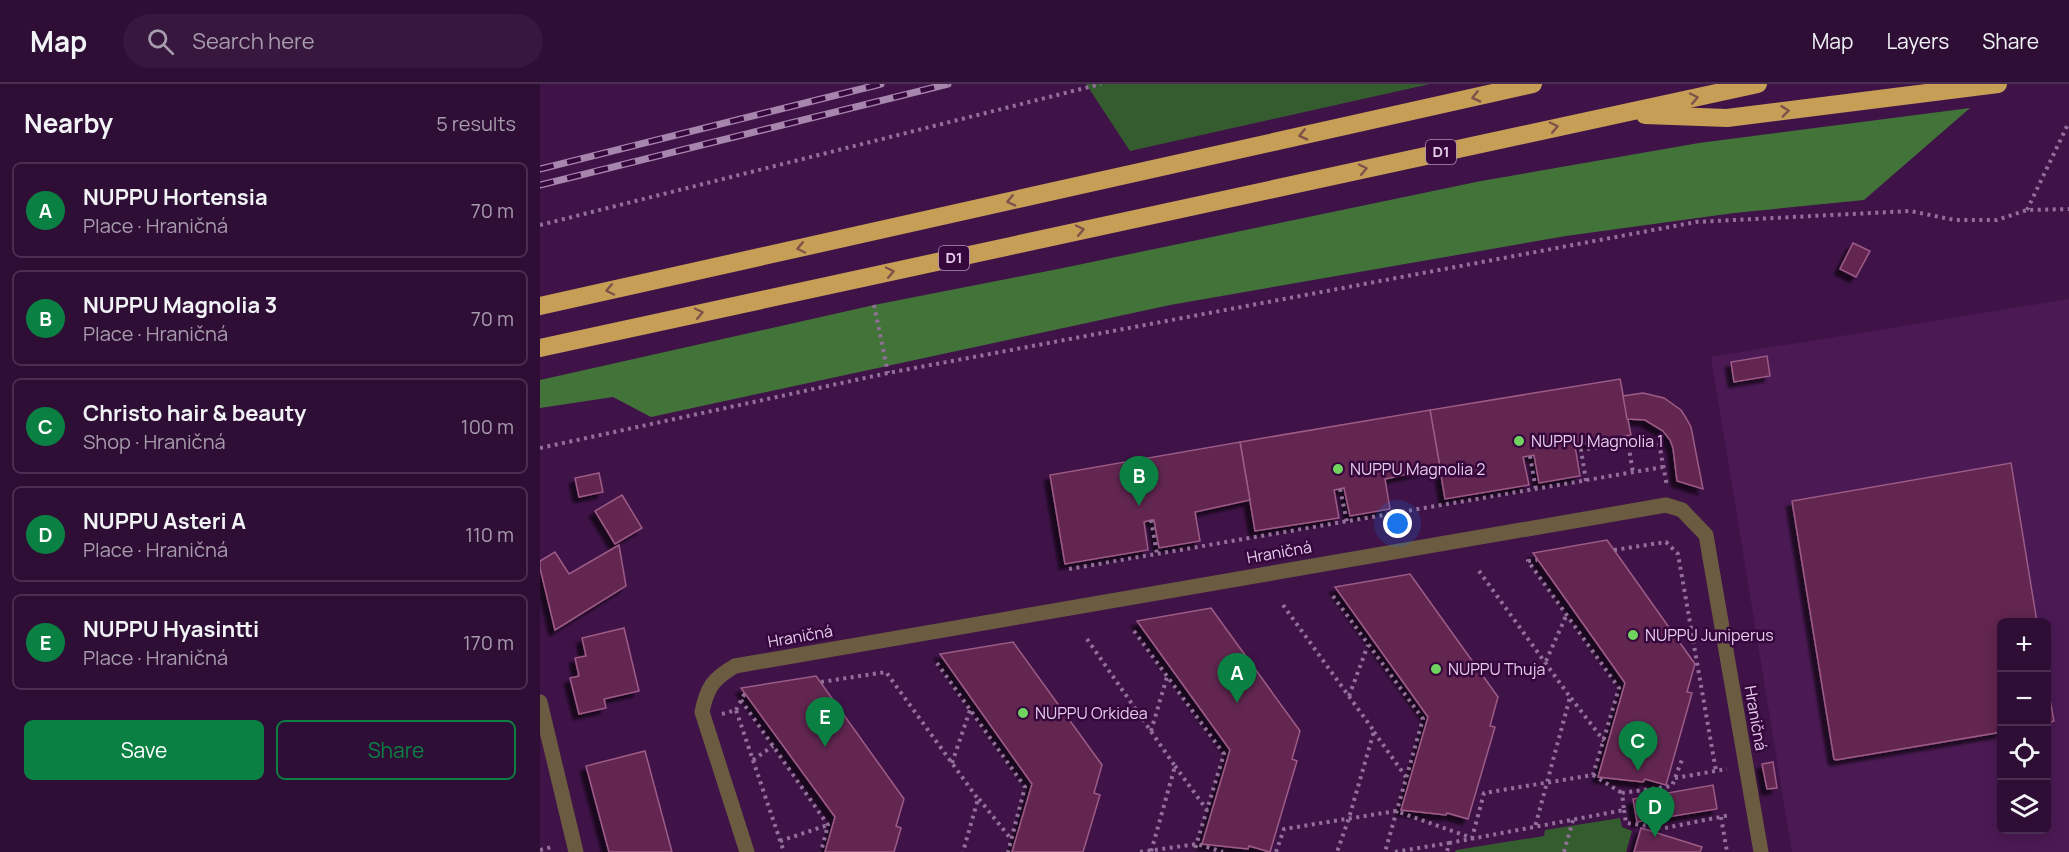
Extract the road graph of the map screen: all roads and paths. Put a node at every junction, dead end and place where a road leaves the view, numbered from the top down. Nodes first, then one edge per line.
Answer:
1 (1101, 84) edge
2 (1533, 84) edge
3 (1758, 84) edge
4 (1992, 85) edge
5 (1616, 114) junction
6 (2069, 122) edge
7 (2069, 209) edge
8 (2027, 210) junction
9 (540, 225) edge
10 (874, 305) dead end
11 (540, 306) edge
12 (540, 348) edge
13 (888, 373) junction
14 (1659, 443) dead end
15 (540, 448) edge
16 (1530, 456) dead end
17 (1663, 467) junction
18 (1634, 473) junction
19 (1586, 481) junction
20 (1340, 489) dead end
21 (1536, 490) junction
22 (1671, 507) junction
23 (1151, 520) dead end
24 (1347, 522) junction
25 (1614, 550) dead end
26 (1157, 554) junction
27 (1537, 560) dead end
28 (1069, 569) dead end
29 (1479, 571) dead end
30 (1333, 596) dead end
31 (1283, 605) dead end
32 (1566, 616) junction
33 (1134, 631) dead end
34 (1087, 639) dead end
35 (1368, 645) junction
36 (1546, 662) junction
37 (937, 663) dead end
38 (1167, 677) junction
39 (821, 682) dead end
40 (746, 694) dead end
41 (1349, 696) junction
42 (1570, 697) junction
43 (741, 700) junction
44 (540, 702) edge
45 (970, 709) junction
46 (735, 710) junction
47 (705, 720) junction
48 (1374, 731) junction
49 (1150, 732) junction
50 (1604, 741) junction
51 (773, 746) junction
52 (1683, 756) dead end
53 (753, 760) junction
54 (952, 763) junction
55 (1746, 765) junction
56 (1175, 766) junction
57 (1716, 771) junction
58 (1593, 775) junction
59 (1406, 777) junction
60 (1675, 778) junction
61 (1547, 782) junction
62 (1622, 793) junction
63 (978, 799) junction
64 (1206, 810) junction
65 (1624, 810) junction
66 (1396, 811) junction
67 (1730, 815) dead end
68 (1721, 817) junction
69 (1349, 818) junction
70 (1573, 820) junction
71 (828, 825) junction
72 (1534, 827) junction
73 (1472, 838) junction
74 (1011, 839) junction
75 (780, 842) junction
76 (1449, 843) junction
77 (1197, 844) junction
78 (552, 847) dead end
79 (540, 850) edge
80 (1151, 851) edge
81 (576, 852) edge
82 (747, 852) edge
83 (784, 852) edge
84 (821, 852) edge
85 (963, 852) edge
86 (1008, 852) edge
87 (1140, 852) edge
88 (1194, 852) edge
89 (1223, 852) edge
90 (1276, 852) edge
91 (1337, 852) edge
92 (1385, 852) edge
93 (1395, 852) edge
94 (1448, 852) edge
95 (1564, 852) edge
96 (1727, 852) edge
97 (1761, 852) edge

1 - 9 path
2 -> 11 highway
5 -> 3 highway, D1
5 -> 4 highway
12 -> 5 highway, D1
6 - 8 path
7 - 8 path
8 - 13 path
10 - 13 path
13 - 15 path
14 - 17 path
16 - 21 path
17 - 18 path
17 - 22 path
18 - 19 path
18 - 19 path
19 - 21 path
20 - 24 path
21 - 24 path
22 - 47 street, Hraničná
22 - 55 street, Hraničná
23 - 26 path
24 - 26 path
25 - 57 path
26 - 28 path
27 - 32 path
29 - 36 path
30 - 35 path
31 - 41 path
32 - 36 path
32 - 50 path
33 - 38 path
34 - 49 path
35 - 41 path
35 - 59 path
36 - 42 path
37 - 45 path
38 - 49 path
38 - 64 path
39 - 54 path
40 - 43 path
41 - 48 path
42 - 50 path
42 - 61 path
43 - 46 path
43 - 51 path
44 - 81 street
45 - 54 path
45 - 74 path
46 - 47 path
46 - 53 path
47 - 82 street, Hraničná
48 - 59 path
48 - 69 path
49 - 56 path
50 - 58 path
51 - 53 path
51 - 71 path
52 - 60 path
53 - 75 path
54 - 63 path
55 - 57 path
55 - 97 street, Hraničná
56 - 64 path
56 - 80 path
57 - 60 path
58 - 61 path
58 - 62 path
59 - 66 path
60 - 62 path
61 - 72 path
61 - 73 path
62 - 65 path
63 - 74 path
63 - 85 path
64 - 77 path
65 - 68 path
65 - 70 path
66 - 69 path
66 - 73 path
66 - 92 path
67 - 68 path
68 - 96 path
69 - 90 path
69 - 91 path
70 - 72 path
70 - 95 path
71 - 75 path
71 - 84 path
72 - 73 path
73 - 76 path
74 - 86 path
75 - 83 path
76 - 93 path
76 - 94 path
77 - 80 path
77 - 88 path
77 - 89 path
78 - 79 path
80 - 87 path

